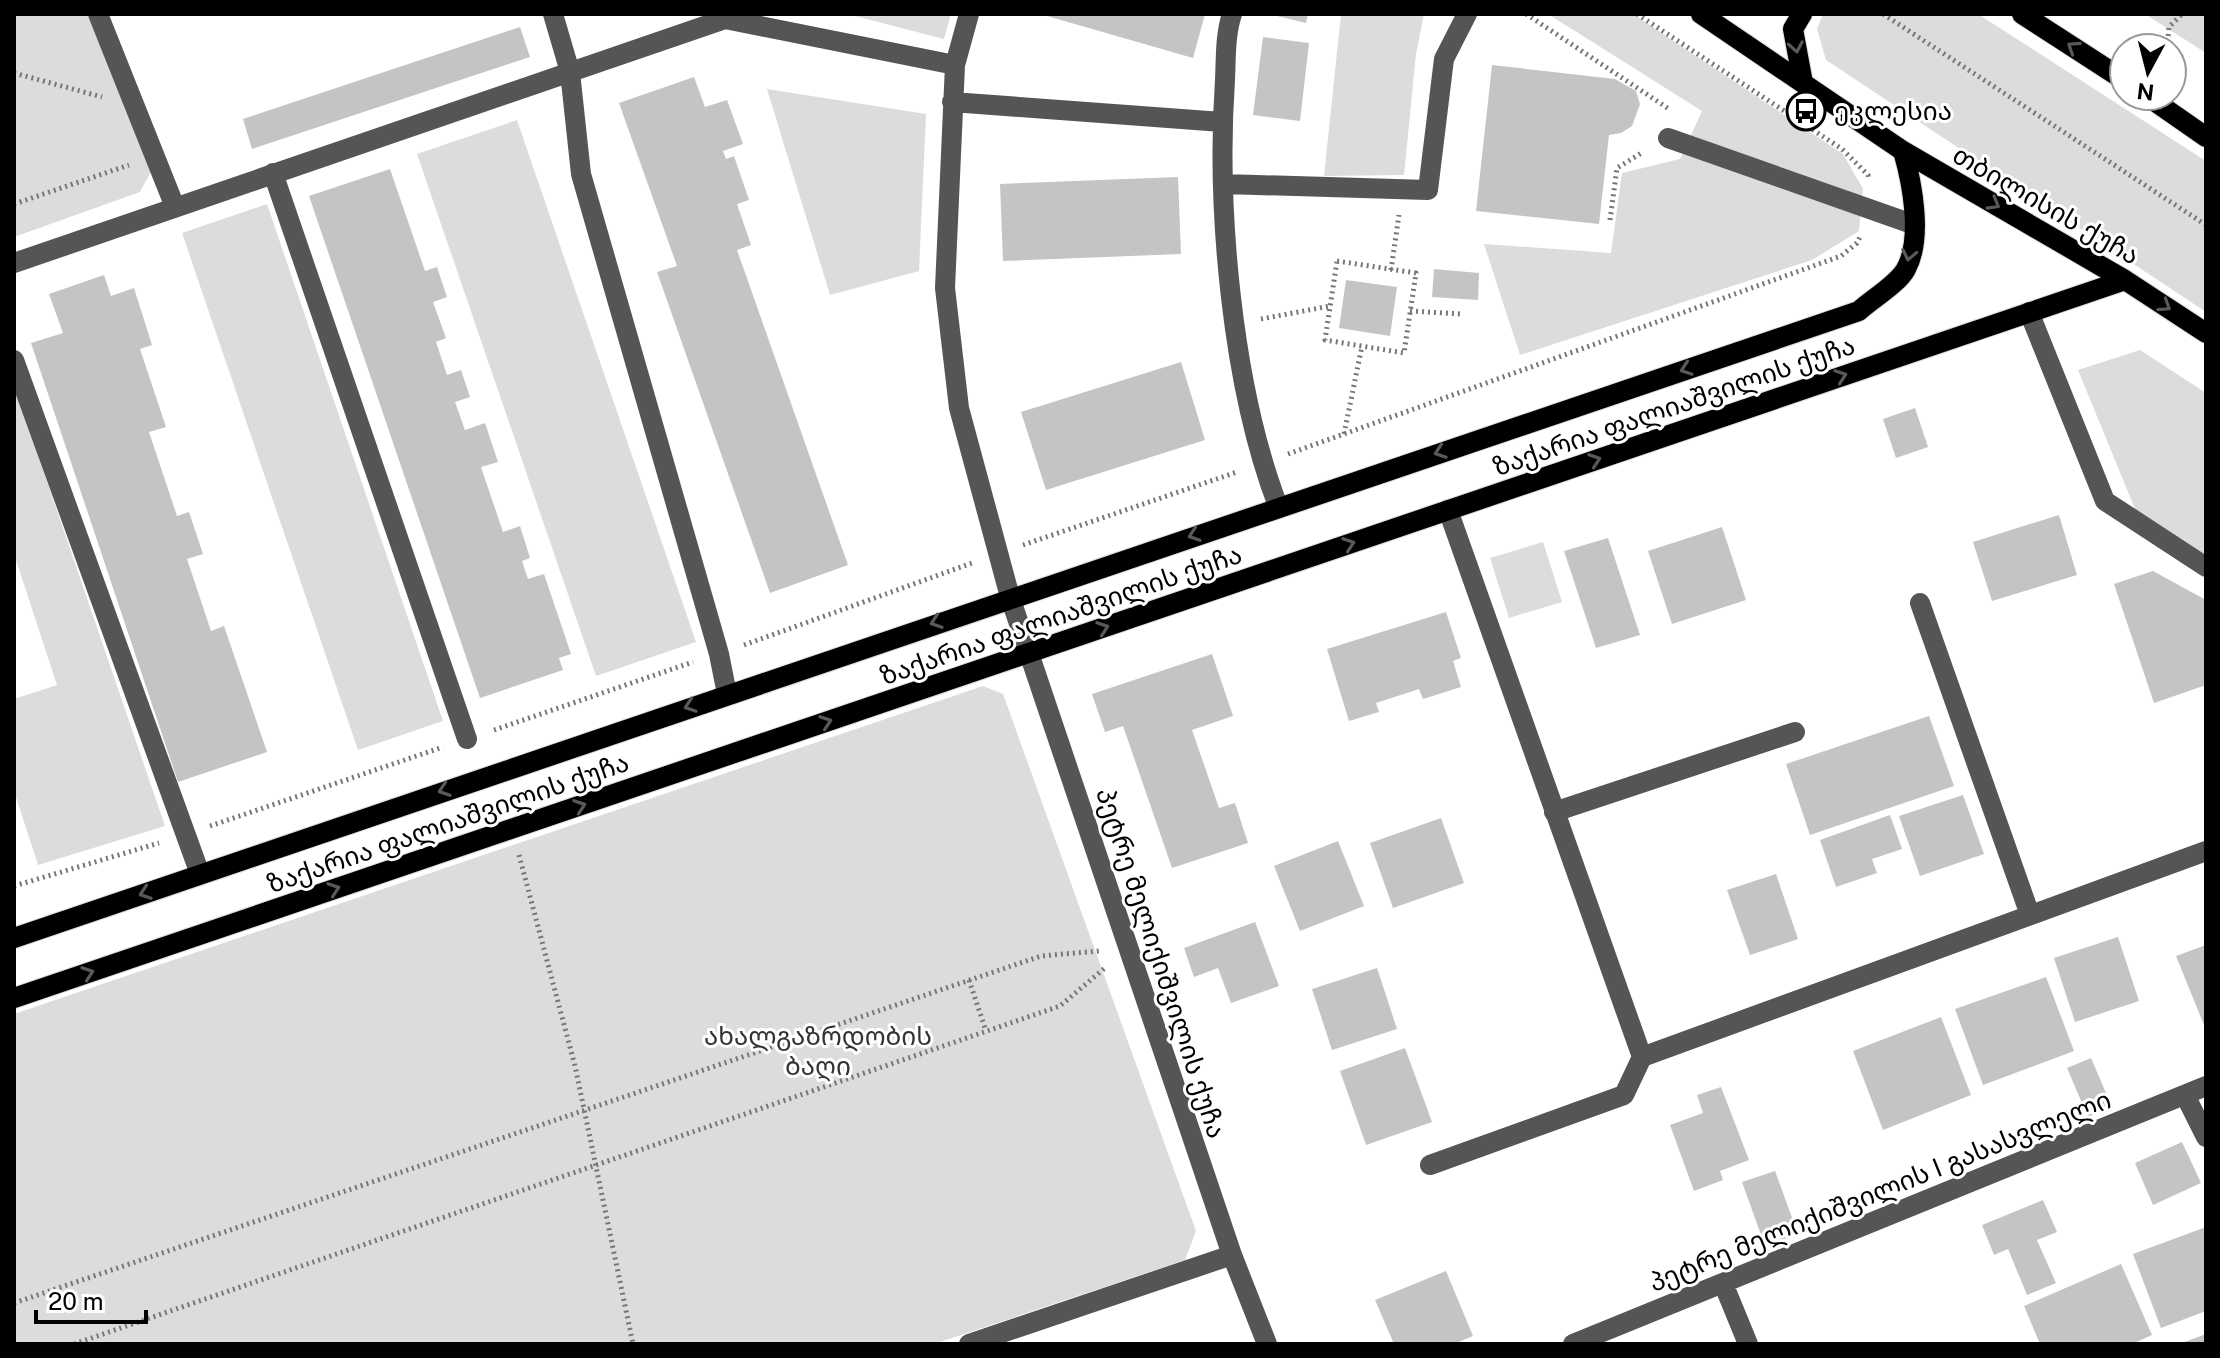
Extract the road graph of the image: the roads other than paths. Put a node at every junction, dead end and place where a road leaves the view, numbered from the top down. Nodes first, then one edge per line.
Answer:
1 (98, 14) edge
2 (553, 14) edge
3 (969, 14) edge
4 (1232, 14) edge
5 (1467, 14) edge
6 (1701, 14) edge
7 (1802, 14) edge
8 (2022, 14) edge
9 (725, 16) edge
10 (955, 65) junction
11 (2108, 70) edge
12 (570, 72) junction
13 (1803, 83) junction
14 (952, 102) junction
15 (2170, 112) edge
16 (1222, 122) junction
17 (2206, 137) edge
18 (1668, 138) road end
19 (1903, 151) junction
20 (273, 173) junction
21 (1224, 184) junction
22 (175, 207) junction
23 (1915, 225) junction
24 (14, 263) edge
25 (2125, 280) junction
26 (2029, 312) junction
27 (2206, 333) edge
28 (14, 360) edge
29 (1278, 506) junction
30 (1448, 510) junction
31 (2206, 567) edge
32 (1010, 597) junction
33 (1920, 603) dead end
34 (1029, 653) junction
35 (727, 694) junction
36 (1795, 732) dead end
37 (467, 739) road end
38 (1554, 812) junction
39 (2206, 851) edge
40 (200, 874) junction
41 (2030, 915) junction
42 (14, 938) edge
43 (14, 998) edge
44 (1642, 1057) junction
45 (2206, 1086) edge
46 (2185, 1095) junction
47 (2206, 1137) edge
48 (1430, 1165) dead end
49 (1232, 1255) junction
50 (1723, 1283) junction
51 (969, 1344) edge
52 (1267, 1344) edge
53 (1573, 1344) edge
54 (1748, 1344) edge

1 - 22 street
2 - 12 street
3 - 10 street, პეტრე მელიქიშვილის ქუჩა
4 - 16 street
5 - 21 street
6 - 13 main road, თბილისის ქუჩა
7 -> 13 main road
11 -> 8 main road
9 - 10 street
9 - 12 street
10 - 14 street, პეტრე მელიქიშვილის ქუჩა
12 - 20 street
12 - 35 street
13 - 19 main road, თბილისის ქუჩა
14 - 16 street
14 - 32 street, პეტრე მელიქიშვილის ქუჩა
15 - 17 main road
16 - 21 street
18 - 23 street
19 - 23 main road, ზაქარია ფალიაშვილის ქუჩა
19 -> 25 main road, თბილისის ქუჩა
20 - 22 street
20 - 37 street
21 - 29 street
22 - 24 street
23 -> 29 main road, ზაქარია ფალიაშვილის ქუჩა
25 - 26 main road, ზაქარია ფალიაშვილის ქუჩა
25 -> 27 main road, თბილისის ქუჩა
30 -> 26 main road, ზაქარია ფალიაშვილის ქუჩა
26 - 31 street
28 - 40 street
29 -> 32 main road, ზაქარია ფალიაშვილის ქუჩა
34 -> 30 main road, ზაქარია ფალიაშვილის ქუჩა
30 - 38 street
32 - 34 street, პეტრე მელიქიშვილის ქუჩა
32 -> 35 main road, ზაქარია ფალიაშვილის ქუჩა
33 - 41 street
43 -> 34 main road, ზაქარია ფალიაშვილის ქუჩა
34 - 49 street, პეტრე მელიქიშვილის ქუჩა
35 -> 40 main road, ზაქარია ფალიაშვილის ქუჩა
36 - 38 street
38 - 44 street
39 - 41 street
40 -> 42 main road, ზაქარია ფალიაშვილის ქუჩა
41 - 44 street
44 - 48 street
45 - 46 street, პეტრე მელიქიშვილის I გასასვლელი
46 - 47 street
46 - 50 street, პეტრე მელიქიშვილის I გასასვლელი
49 - 51 street
49 - 52 street, პეტრე მელიქიშვილის ქუჩა
50 - 53 street, პეტრე მელიქიშვილის I გასასვლელი
50 - 54 street

